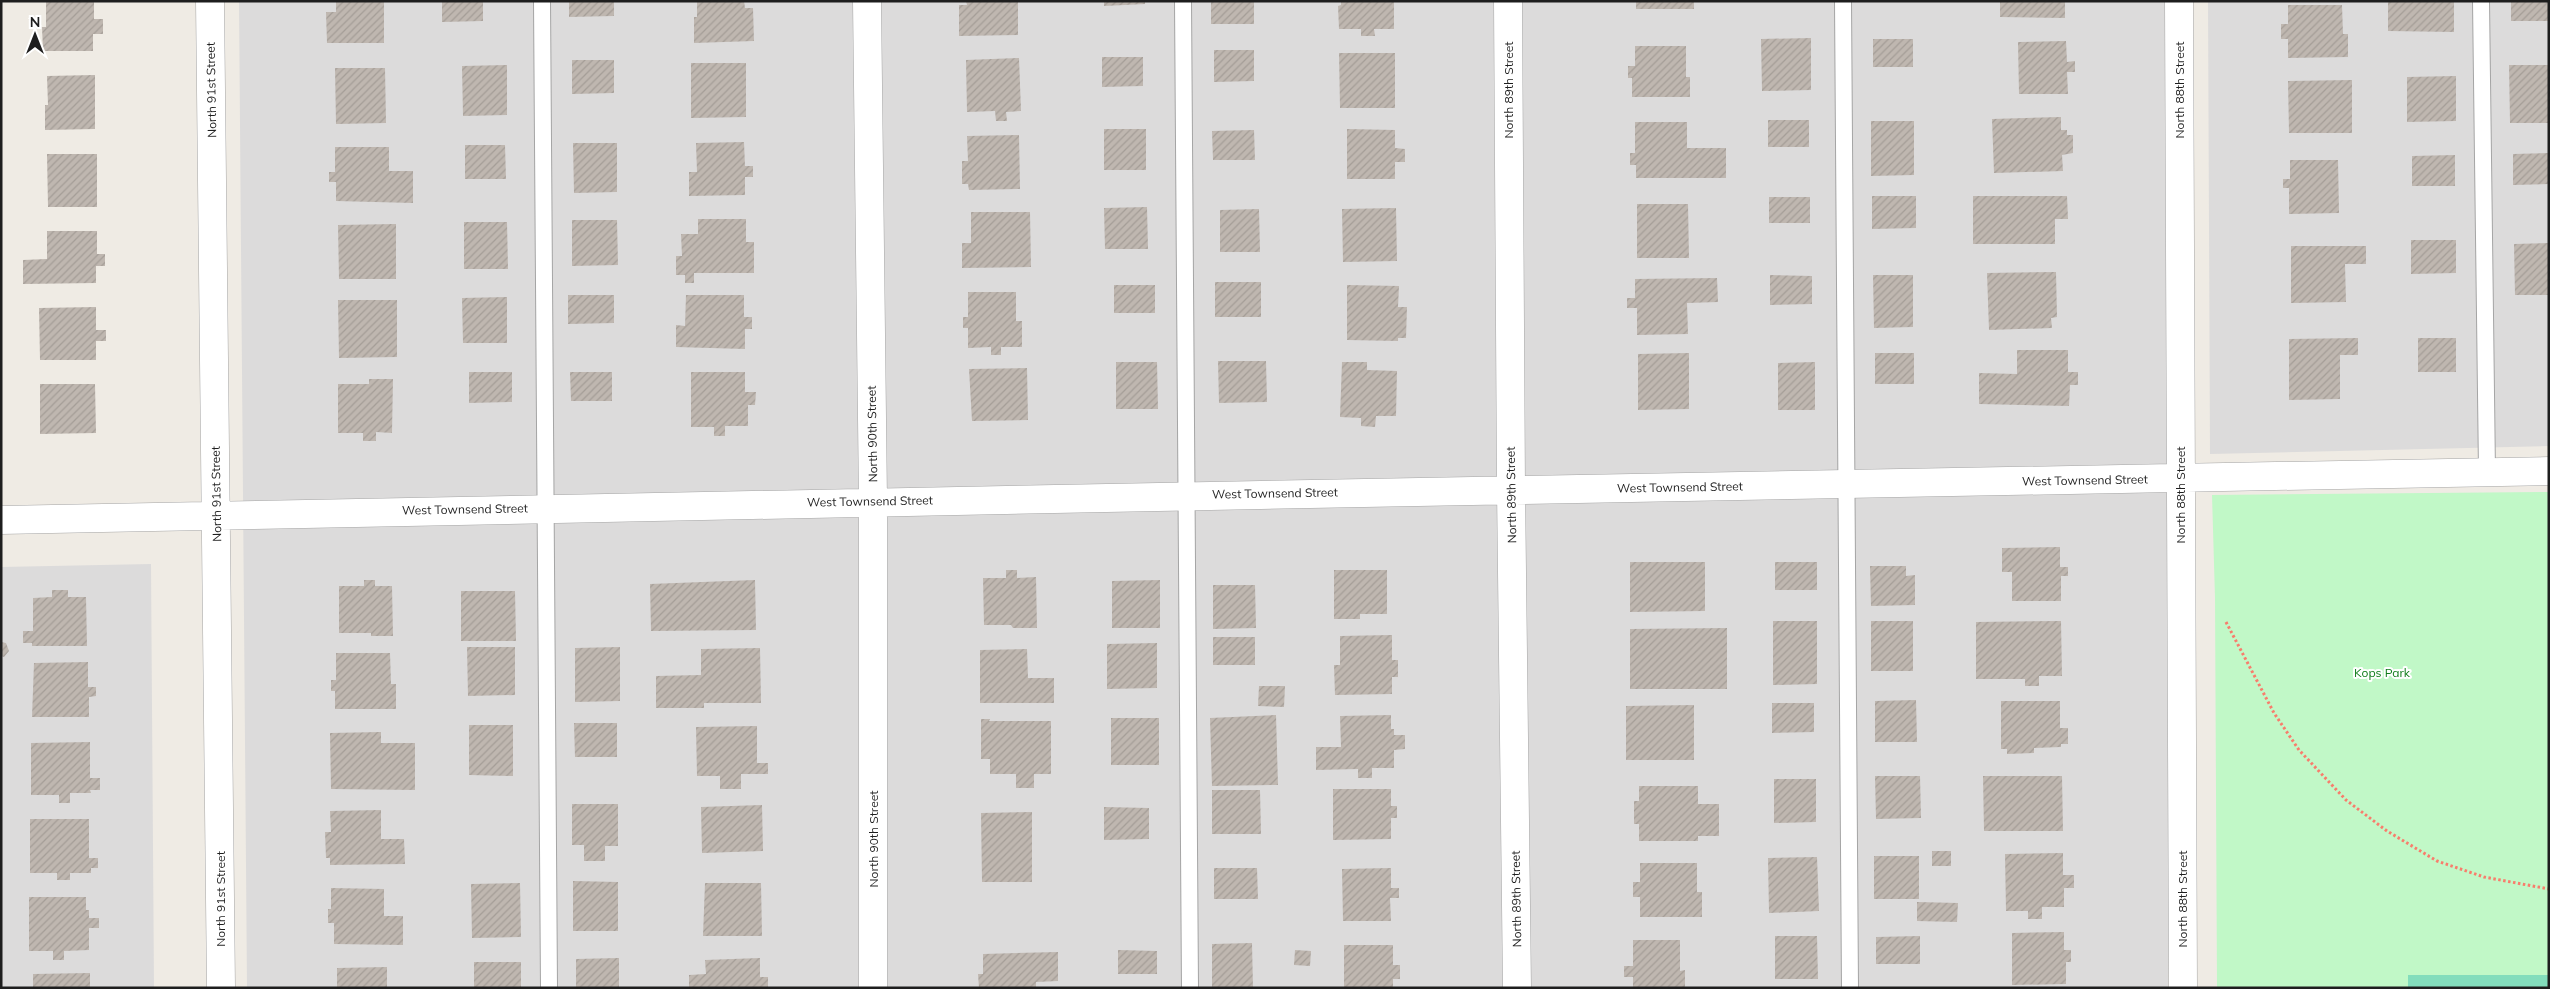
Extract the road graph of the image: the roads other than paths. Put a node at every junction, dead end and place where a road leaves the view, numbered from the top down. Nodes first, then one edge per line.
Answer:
1 (210, 1) edge
2 (542, 1) edge
3 (867, 1) edge
4 (1183, 1) edge
5 (1508, 1) edge
6 (1843, 1) edge
7 (2179, 1) edge
8 (2480, 1) edge
9 (2549, 471) edge
10 (2487, 472) junction
11 (2180, 478) junction
12 (1848, 486) junction
13 (1510, 489) junction
14 (1187, 495) junction
15 (873, 501) junction
16 (546, 508) junction
17 (217, 515) junction
18 (1, 520) edge
19 (220, 988) edge
20 (549, 988) edge
21 (874, 988) edge
22 (1190, 988) edge
23 (1517, 988) edge
24 (1850, 988) edge
25 (2183, 988) edge

1 - 17 street, North 91st Street
2 - 16 lane
3 - 15 street, North 90th Street
4 - 14 lane
5 - 13 street, North 89th Street
6 - 12 lane
7 - 11 street, North 88th Street
8 - 10 lane
9 - 10 street, West Townsend Street
10 - 11 street, West Townsend Street
11 - 12 street, West Townsend Street
11 - 25 street, North 88th Street
12 - 13 street, West Townsend Street
12 - 24 lane
13 - 14 street, West Townsend Street
13 - 23 street, North 89th Street
14 - 15 street, West Townsend Street
14 - 22 lane
15 - 16 street, West Townsend Street
15 - 21 street, North 90th Street
16 - 17 street, West Townsend Street
16 - 20 lane
17 - 18 street, West Townsend Street
17 - 19 street, North 91st Street

